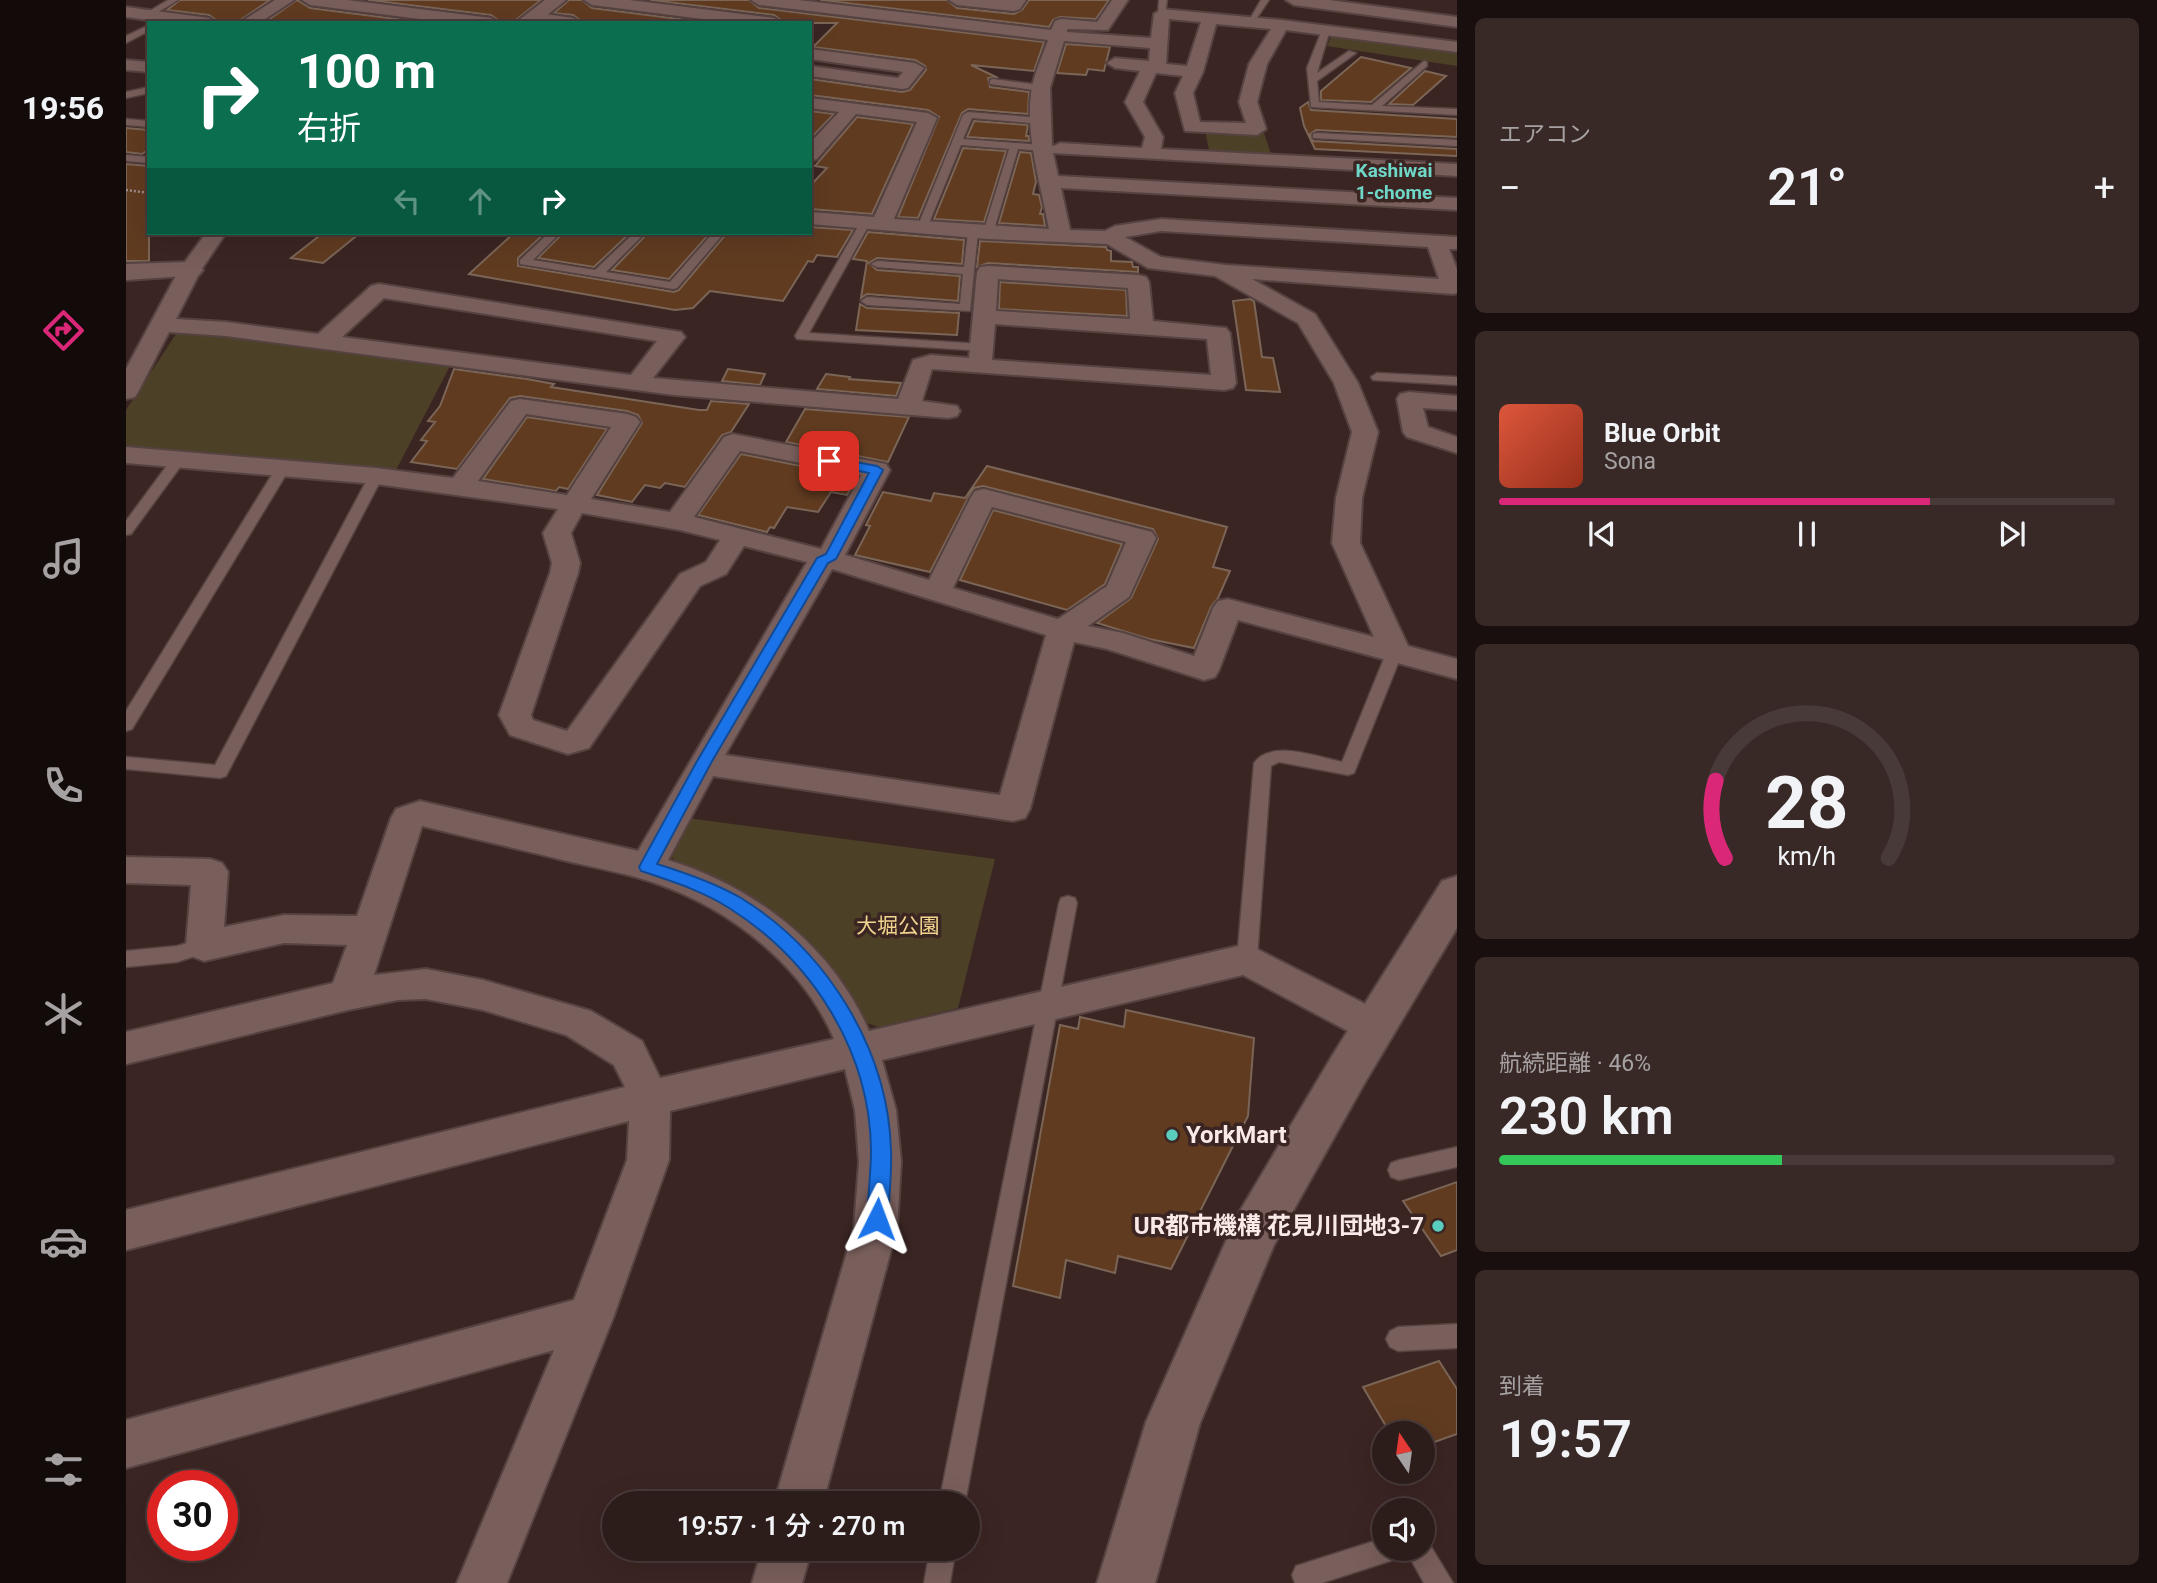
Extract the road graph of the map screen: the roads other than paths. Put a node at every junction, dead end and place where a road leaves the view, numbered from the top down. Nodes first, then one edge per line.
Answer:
1 (174, 0) edge
2 (286, 0) edge
3 (310, 0) edge
4 (557, 0) edge
5 (592, 0) edge
6 (726, 0) edge
7 (759, 0) edge
8 (957, 0) edge
9 (1018, 0) edge
10 (1121, 0) edge
11 (1207, 0) edge
12 (1265, 0) edge
13 (1294, 0) edge
14 (1416, 0) edge
15 (1163, 7) edge
16 (708, 15) junction
17 (1411, 16) junction
18 (1204, 18) junction
19 (144, 19) edge
20 (528, 20) edge
21 (176, 21) edge
22 (250, 21) edge
23 (475, 21) edge
24 (758, 21) edge
25 (1250, 22) junction
26 (1457, 22) edge
27 (1281, 25) junction
28 (1326, 30) junction
29 (1063, 36) junction
30 (126, 40) edge
31 (1402, 40) junction
32 (1159, 44) junction
33 (1457, 47) edge
34 (1352, 53) dead end
35 (812, 54) edge
36 (1055, 57) junction
37 (1100, 61) dead end
38 (1424, 64) dead end
39 (126, 65) edge
40 (1154, 66) junction
41 (147, 67) edge
42 (812, 71) edge
43 (1194, 72) junction
44 (1312, 80) junction
45 (993, 82) dead end
46 (1041, 88) junction
47 (147, 91) edge
48 (126, 95) edge
49 (812, 103) edge
50 (852, 108) junction
51 (1374, 108) junction
52 (1457, 112) edge
53 (1041, 121) junction
54 (126, 122) edge
55 (147, 124) edge
56 (1316, 136) dead end
57 (957, 142) junction
58 (1457, 143) edge
59 (1014, 147) junction
60 (1051, 149) junction
61 (812, 153) edge
62 (1150, 154) junction
63 (126, 158) edge
64 (147, 160) edge
65 (1297, 160) junction
66 (1457, 170) edge
67 (1057, 181) junction
68 (1306, 194) junction
69 (1457, 204) edge
70 (812, 218) edge
71 (873, 224) junction
72 (922, 228) junction
73 (980, 232) junction
74 (1315, 234) junction
75 (215, 235) edge
76 (553, 235) edge
77 (638, 235) edge
78 (717, 235) edge
79 (1068, 237) junction
80 (1112, 238) junction
81 (1446, 243) edge
82 (877, 264) dead end
83 (190, 270) junction
84 (1220, 270) junction
85 (969, 271) junction
86 (126, 272) edge
87 (597, 274) junction
88 (1065, 277) junction
89 (1326, 278) junction
90 (867, 301) dead end
91 (984, 317) junction
92 (162, 326) junction
93 (1142, 327) junction
94 (324, 341) junction
95 (981, 357) junction
96 (1377, 377) dead end
97 (639, 382) junction
98 (1457, 382) edge
99 (126, 392) edge
100 (1457, 403) edge
101 (908, 408) junction
102 (948, 411) dead end
103 (1457, 445) edge
104 (126, 455) edge
105 (179, 459) junction
106 (283, 468) junction
107 (376, 476) junction
108 (460, 487) junction
109 (572, 504) junction
110 (677, 522) junction
111 (126, 531) edge
112 (737, 536) junction
113 (827, 559) junction
114 (937, 592) junction
115 (1062, 630) junction
116 (1395, 651) junction
117 (1457, 669) edge
118 (126, 725) edge
119 (126, 763) edge
120 (704, 763) junction
121 (647, 867) junction
122 (126, 870) edge
123 (1457, 892) edge
124 (1068, 903) dead end
125 (371, 931) junction
126 (204, 946) junction
127 (126, 959) edge
128 (1247, 959) junction
129 (348, 995) junction
130 (1049, 1006) junction
131 (1375, 1027) junction
132 (861, 1047) junction
133 (126, 1048) edge
134 (650, 1098) junction
135 (1457, 1157) edge
136 (1399, 1170) dead end
137 (126, 1230) edge
138 (590, 1318) junction
139 (1457, 1336) edge
140 (1398, 1339) dead end
141 (126, 1444) edge
142 (802, 1491) edge
143 (954, 1491) edge
144 (1372, 1555) edge
145 (783, 1561) edge
146 (941, 1561) edge
147 (1426, 1561) edge
148 (1305, 1575) dead end
149 (482, 1583) edge
150 (777, 1583) edge
151 (937, 1583) edge
152 (1125, 1583) edge
153 (1440, 1583) edge

1 - 19 lane
2 - 22 street
3 - 23 street
4 - 20 street
5 - 16 street
6 - 16 street
7 - 29 street
8 - 9 street
10 - 29 street
11 - 18 street
12 - 25 lane
13 - 17 street
14 - 17 street
15 - 18 street
15 - 32 street
16 - 24 street
17 - 26 street
17 - 31 street
18 - 25 street
18 - 43 street
19 - 21 street
19 - 30 lane
25 - 27 street
27 - 28 street
27 - 43 street
28 - 31 street
28 - 44 lane
29 - 32 street
29 - 36 street
31 - 33 street
32 - 40 street
34 - 44 lane
35 - 42 street
36 - 46 street
36 - 60 street
37 - 40 street
38 - 51 lane
39 - 41 street
40 - 43 street
40 - 62 street
44 - 51 lane
45 - 46 lane
46 - 53 street
47 - 48 lane
49 - 50 street
50 - 61 street
50 - 71 street
51 - 52 lane
53 - 57 lane
53 - 60 street
54 - 55 lane
56 - 58 lane
57 - 59 lane
57 - 72 lane
59 - 60 lane
59 - 73 lane
60 - 62 street
60 - 67 street
62 - 65 street
63 - 64 lane
65 - 66 street
65 - 68 street
67 - 68 street
67 - 79 street
68 - 69 street
68 - 74 street
70 - 71 street
71 - 72 street
71 - 95 lane
72 - 73 street
73 - 79 street
73 - 85 lane
74 - 80 street
74 - 81 street
74 - 89 street
75 - 83 street
76 - 87 lane
77 - 87 lane
78 - 87 lane
79 - 80 street
79 - 88 street
80 - 84 street
81 - 89 street
82 - 85 lane
83 - 86 street
83 - 92 street
84 - 89 street
84 - 116 street
85 - 90 lane
88 - 91 street
88 - 93 street
91 - 93 street
91 - 95 street
92 - 94 street
92 - 99 street
93 - 95 street
94 - 97 street
94 - 97 street
95 - 101 street
96 - 98 lane
97 - 101 street
100 - 103 street
101 - 102 street
104 - 105 street
105 - 106 street
105 - 111 lane
106 - 107 street
106 - 118 lane
107 - 108 street
107 - 119 lane
108 - 109 street
108 - 109 street
109 - 110 street
109 - 112 street
110 - 112 street
110 - 113 street
112 - 113 street
113 - 114 street
113 - 120 street
114 - 115 street
114 - 115 street
115 - 116 street
115 - 120 street
116 - 117 street
116 - 128 lane
120 - 121 street
121 - 125 street
121 - 132 street
122 - 126 street
123 - 131 street
124 - 130 lane
125 - 126 street
125 - 129 street
126 - 127 lane
128 - 130 street
128 - 131 street
129 - 133 street
129 - 134 street
130 - 132 street
130 - 143 lane
131 - 152 street
132 - 134 street
132 - 142 street
134 - 137 street
134 - 138 street
135 - 136 lane
138 - 141 street
138 - 149 street
139 - 140 lane
144 - 148 lane
145 - 150 street
146 - 151 lane
147 - 153 lane

